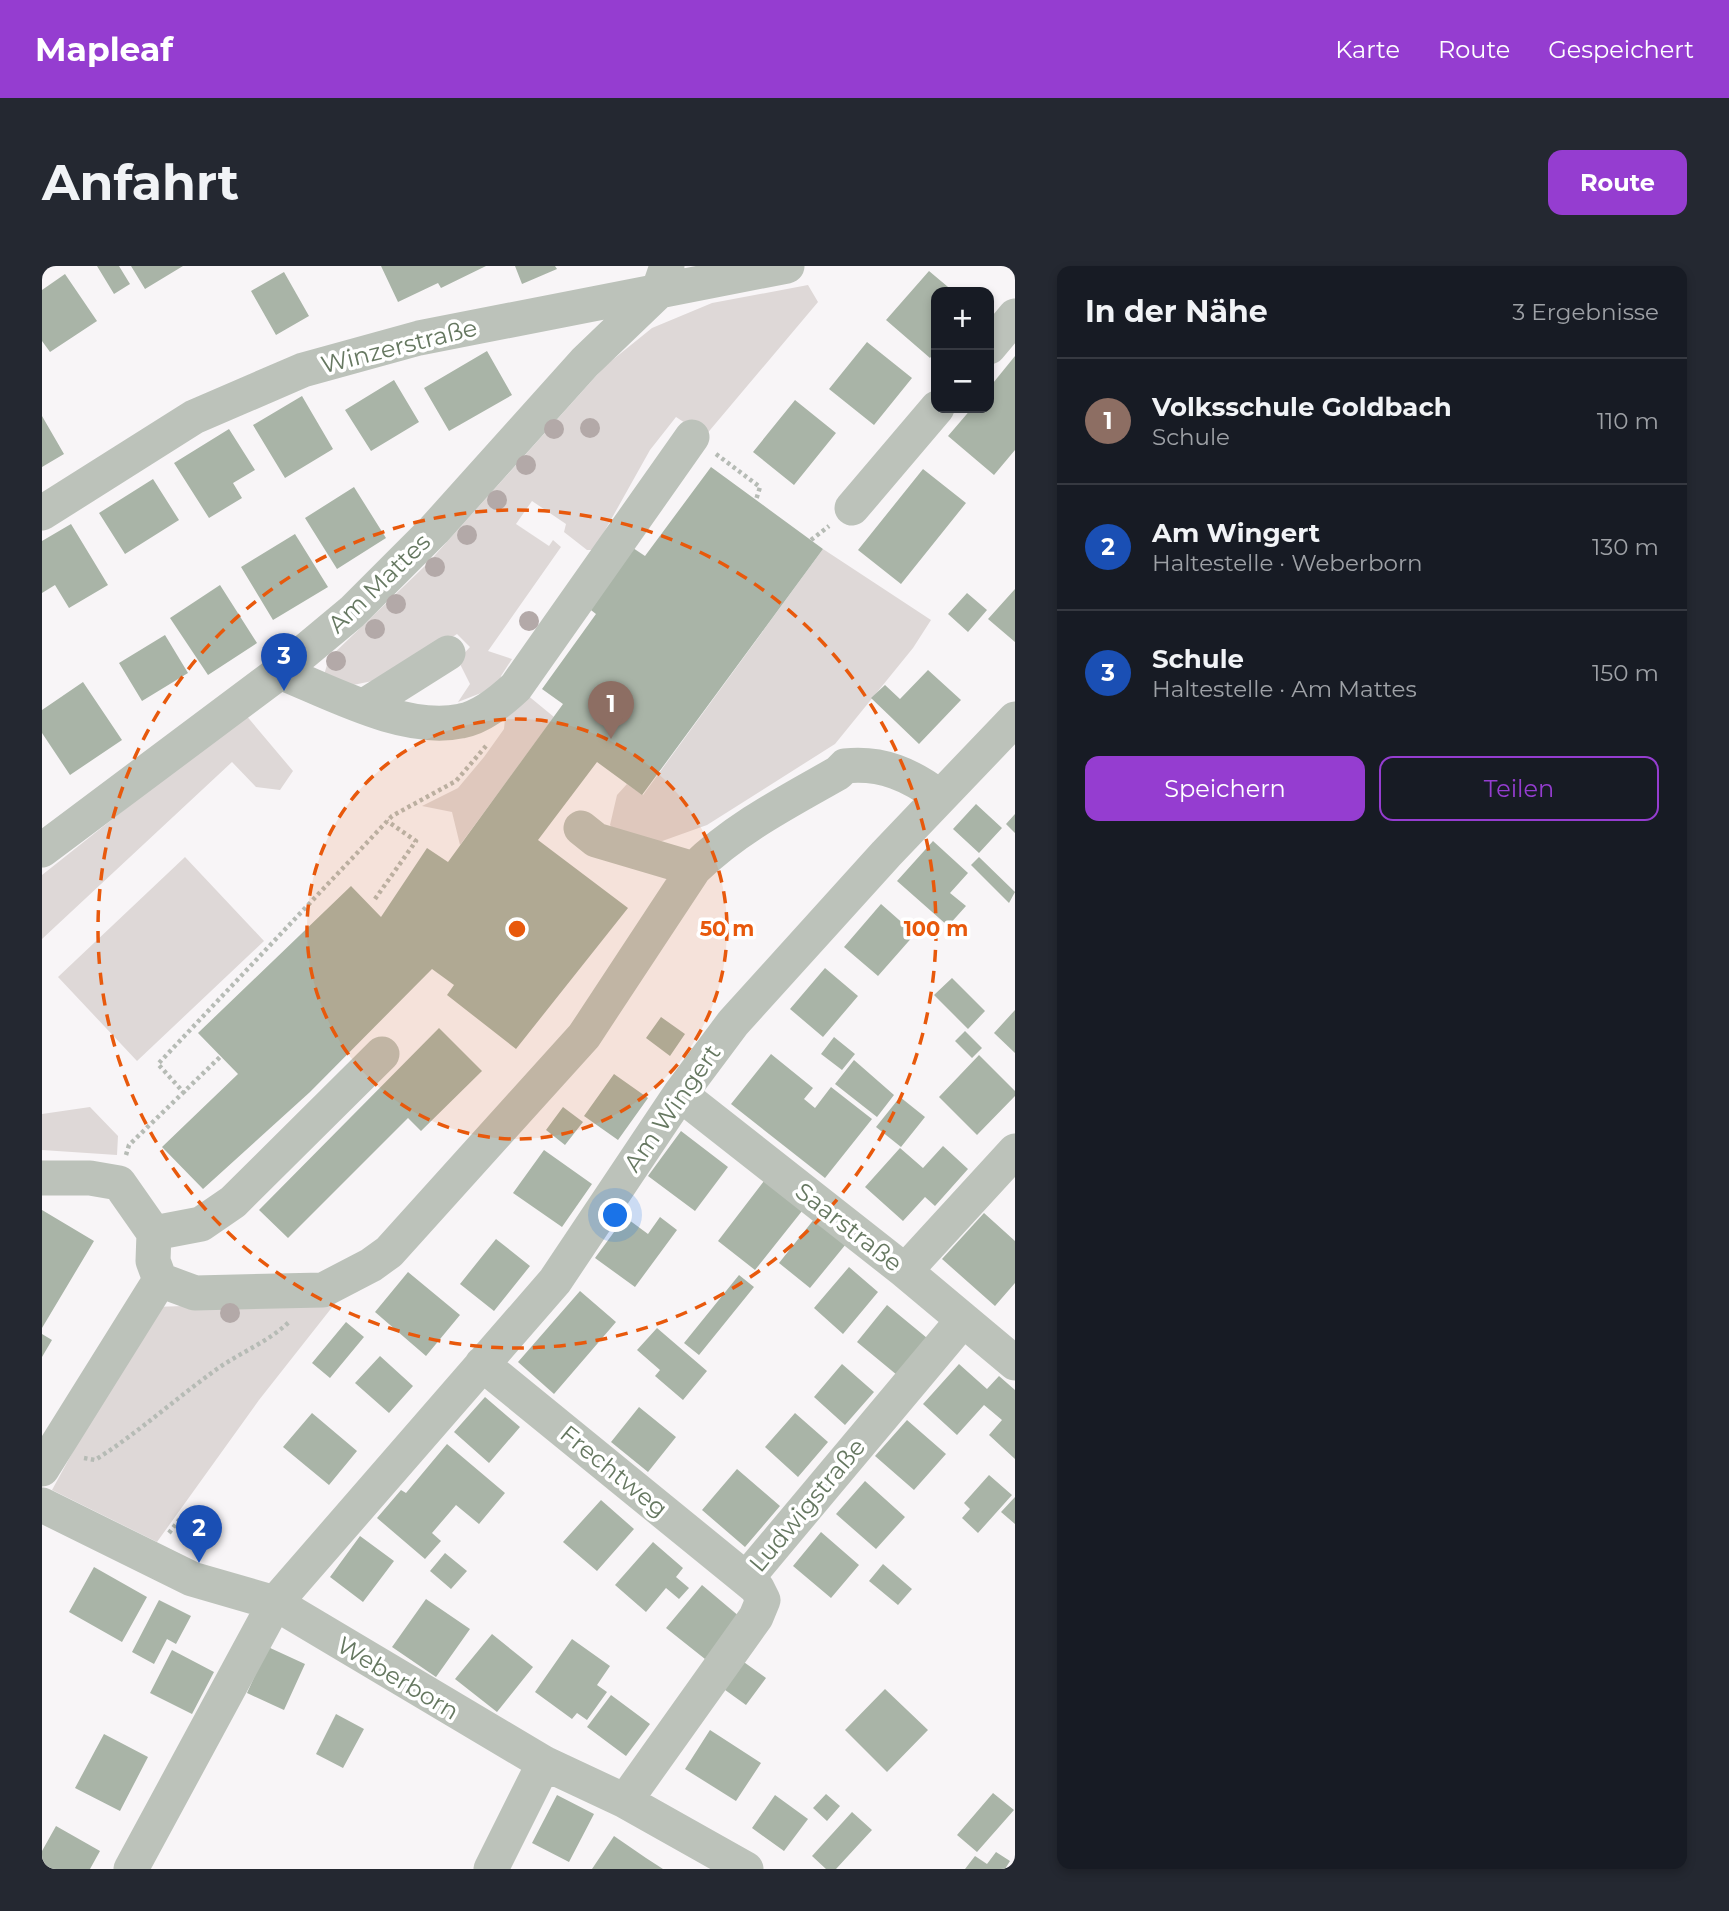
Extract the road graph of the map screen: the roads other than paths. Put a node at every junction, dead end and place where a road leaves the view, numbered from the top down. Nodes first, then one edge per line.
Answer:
1 (787, 266) edge
2 (663, 279) edge
3 (1015, 316) edge
4 (994, 341) edge
5 (933, 413) edge
6 (692, 437) road end
7 (852, 508) dead end
8 (42, 513) edge
9 (448, 653) dead end
10 (280, 672) junction
11 (364, 706) junction
12 (1012, 730) edge
13 (940, 797) junction
14 (581, 828) dead end
15 (42, 850) edge
16 (694, 869) junction
17 (382, 1054) dead end
18 (680, 1094) junction
19 (1015, 1152) edge
20 (42, 1178) edge
21 (154, 1233) junction
22 (905, 1271) junction
23 (160, 1280) junction
24 (962, 1320) junction
25 (1015, 1363) edge
26 (482, 1364) junction
27 (47, 1459) edge
28 (42, 1505) edge
29 (746, 1578) junction
30 (275, 1603) junction
31 (544, 1763) junction
32 (625, 1801) junction
33 (131, 1869) edge
34 (491, 1869) edge
35 (746, 1869) edge

1 - 2 street, Winzerstraße
2 - 8 street, Winzerstraße
2 - 10 street, Am Mattes
3 - 4 street
5 - 7 street
6 - 11 street
9 - 11 street
10 - 11 street
10 - 15 street, Am Mattes
12 - 13 street, Am Wingert
13 - 16 street
13 - 18 street, Am Wingert
14 - 16 street
16 - 23 street
17 - 21 street
18 - 22 street, Saarstraße
18 - 26 street, Am Wingert
19 - 22 street
20 - 21 street
21 - 23 street
22 - 24 street, Saarstraße
23 - 27 street
24 - 25 street, Saarstraße
24 - 29 street, Ludwigstraße
26 - 29 street, Frechtweg
26 - 30 street, Am Wingert
28 - 30 street, Weberborn
29 - 32 street, Ludwigstraße
30 - 31 street, Weberborn
30 - 33 street, Am Wingert
31 - 32 street, Weberborn
31 - 34 street
32 - 35 street, Weberborn

